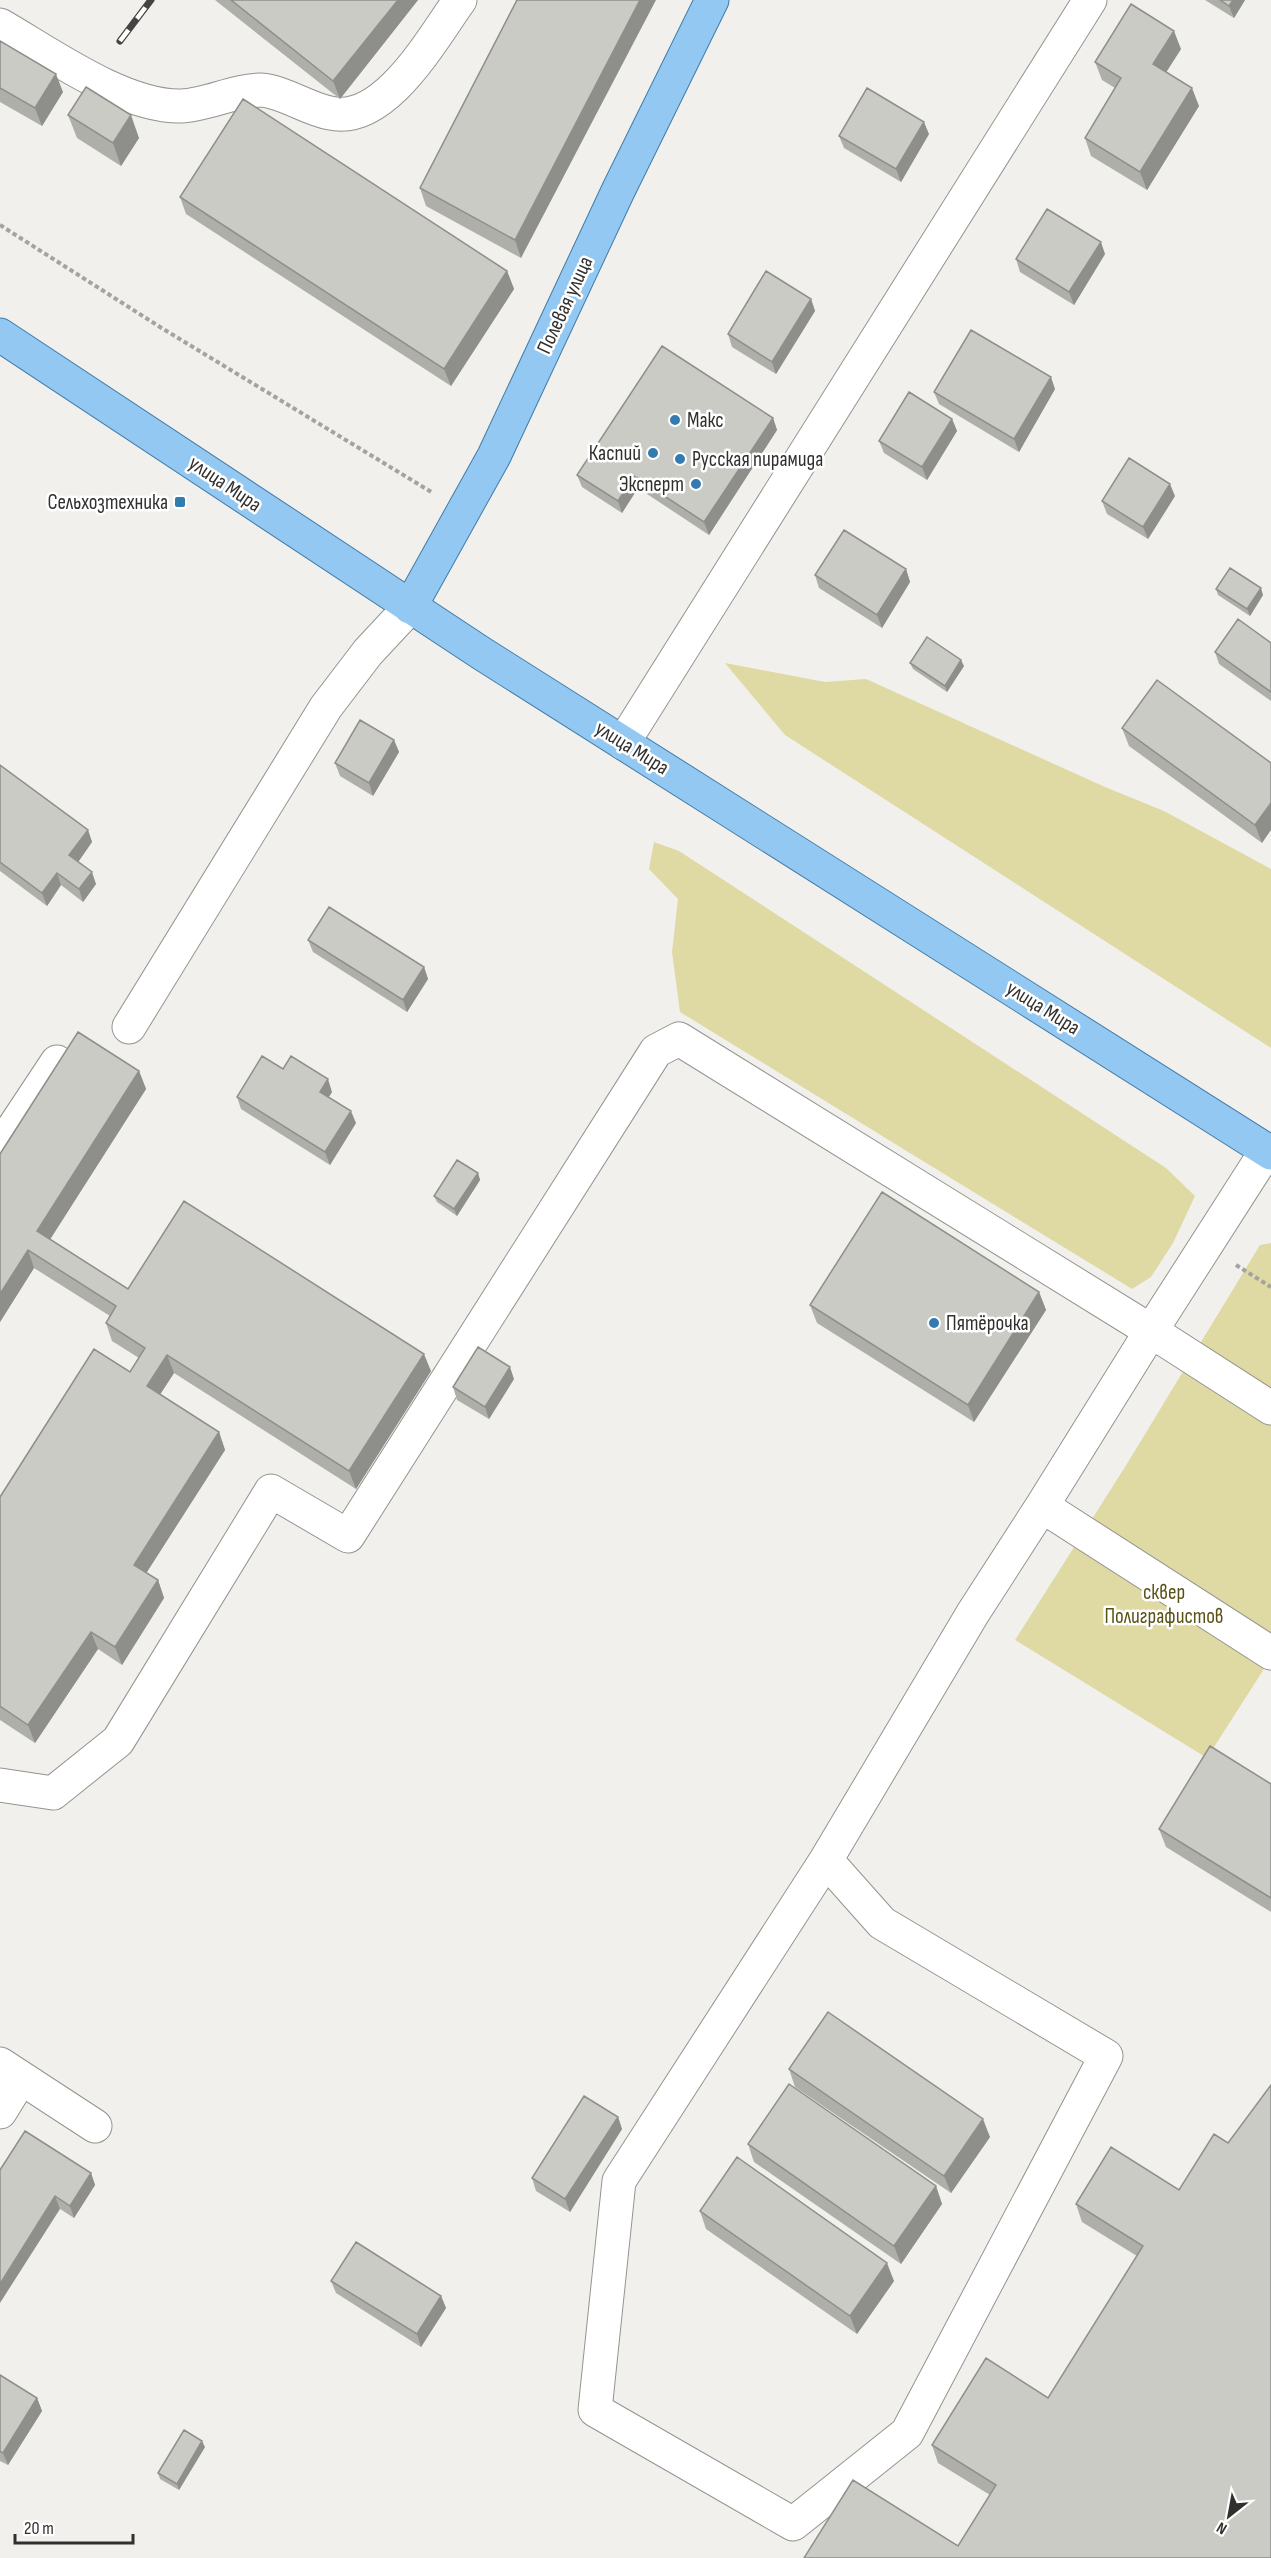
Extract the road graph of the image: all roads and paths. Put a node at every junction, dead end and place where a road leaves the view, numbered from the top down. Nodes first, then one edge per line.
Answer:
1 (460, 0) edge
2 (712, 0) edge
3 (1090, 0) edge
4 (0, 25) edge
5 (0, 225) edge
6 (0, 335) edge
7 (464, 512) junction
8 (410, 607) junction
9 (623, 742) junction
10 (129, 1027) dead end
11 (57, 1062) edge
12 (0, 1148) edge
13 (1269, 1151) edge
14 (1151, 1331) junction
15 (1271, 1408) edge
16 (1042, 1506) junction
17 (1271, 1653) edge
18 (0, 1785) edge
19 (826, 1860) junction
20 (10, 2071) edge
21 (0, 2112) edge
22 (95, 2126) dead end

1 - 4 street
2 - 7 main road, Полевая улица
3 - 9 street
5 - 7 path
6 - 8 main road, улица Мира
7 - 8 main road, Полевая улица
8 - 9 main road, улица Мира
8 - 10 street
9 - 13 main road, улица Мира
11 - 12 street
13 - 14 street
14 - 15 street
14 - 16 street
14 - 18 street
16 - 17 street
16 - 19 street
19 - 19 street
20 - 21 street
20 - 22 street

